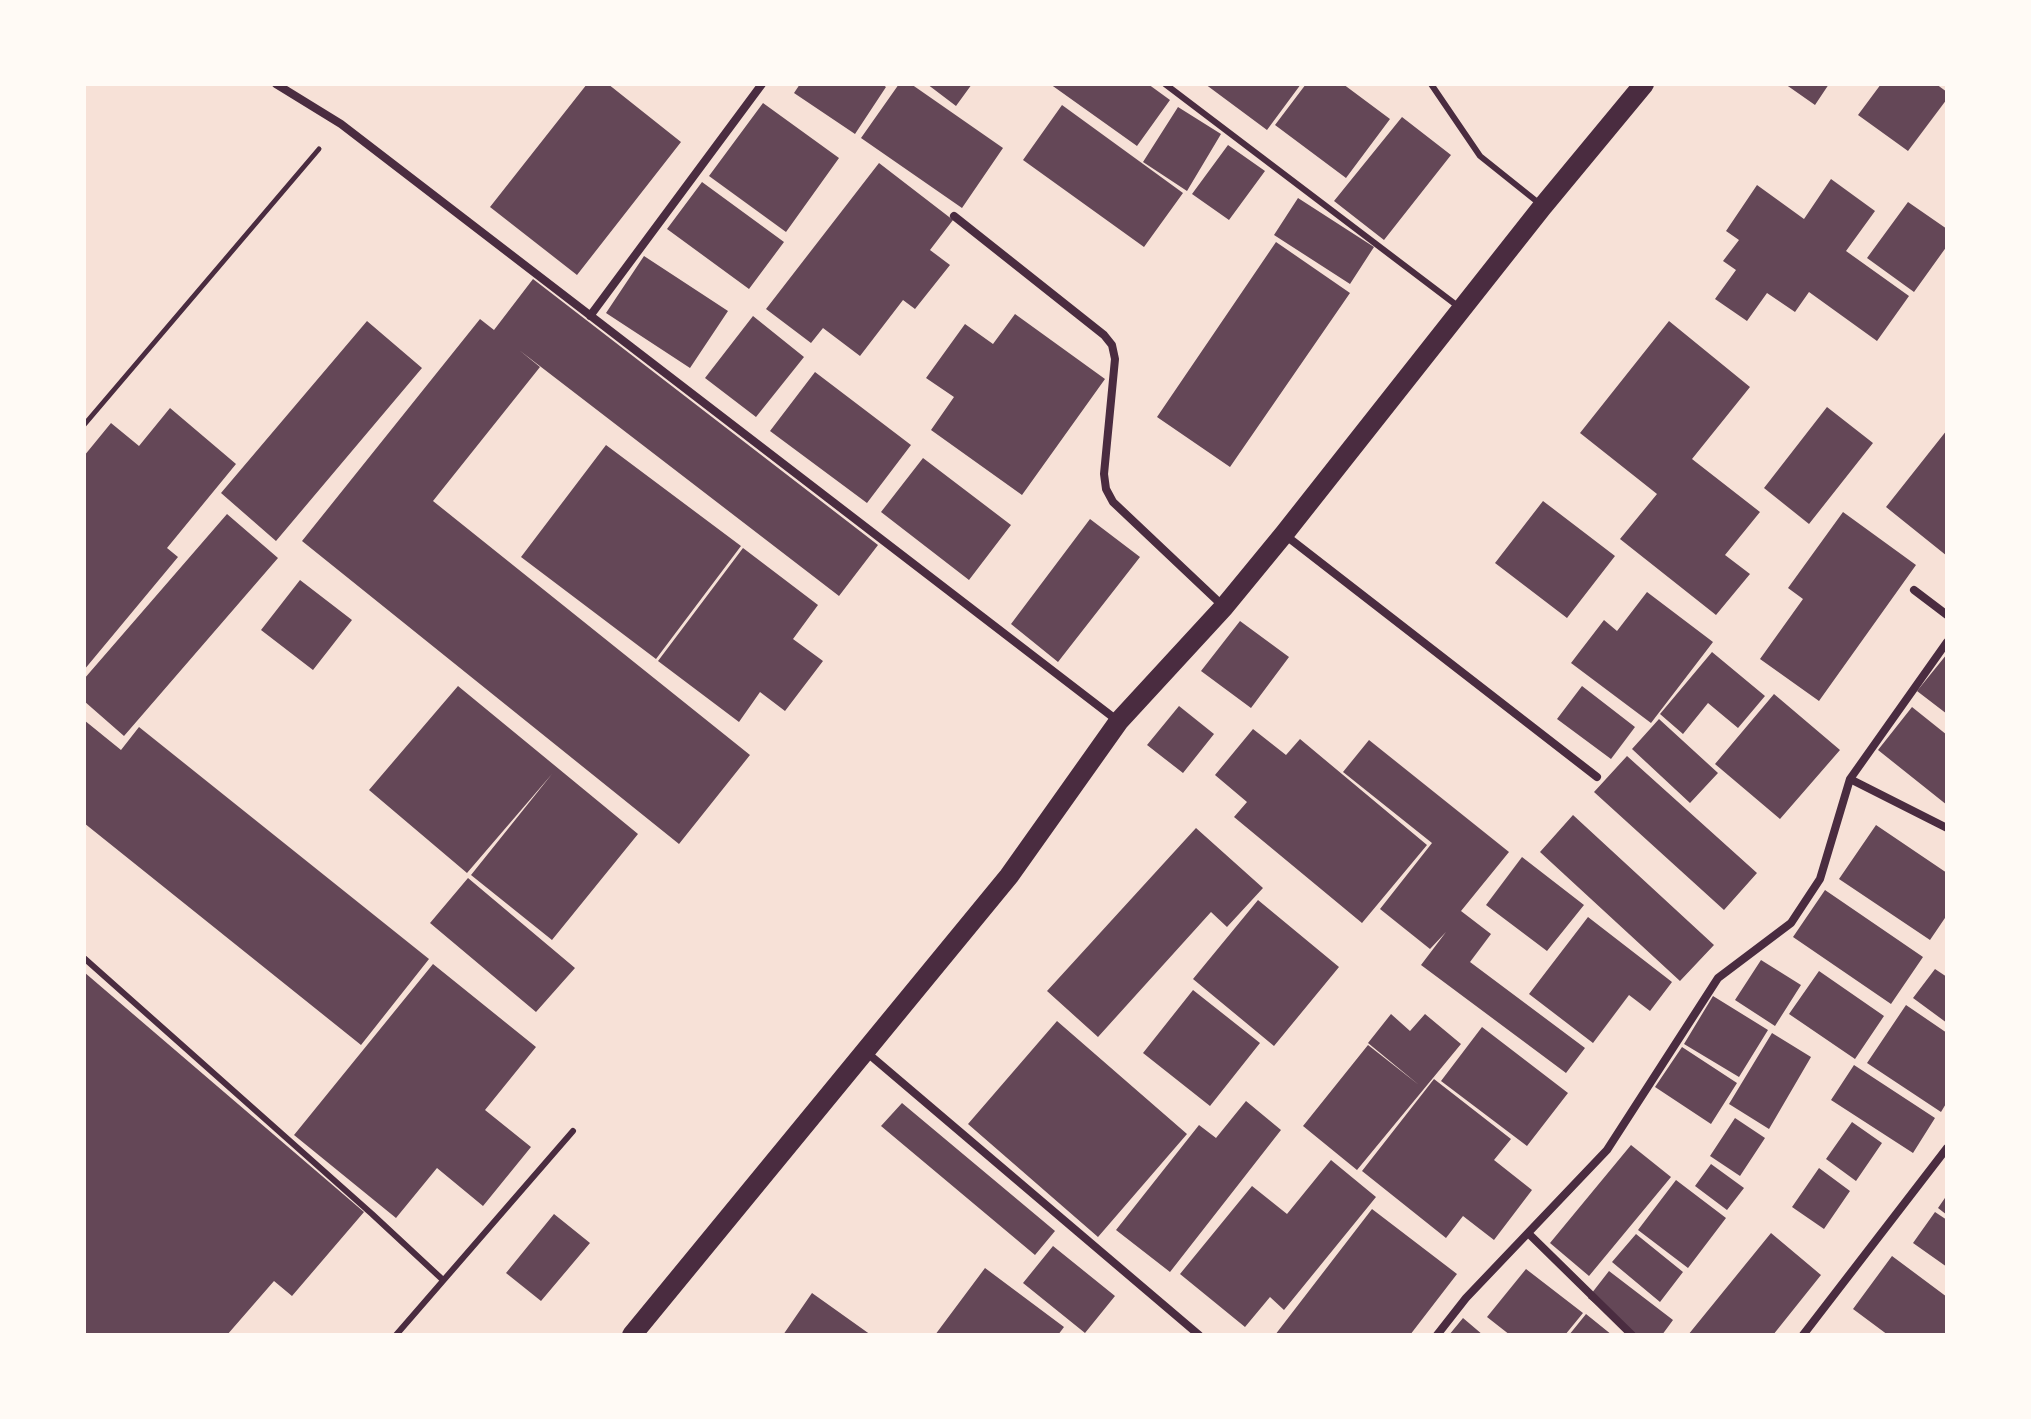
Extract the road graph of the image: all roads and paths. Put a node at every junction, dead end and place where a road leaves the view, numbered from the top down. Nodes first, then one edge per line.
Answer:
1 (276, 84) edge
2 (762, 84) edge
3 (1165, 84) edge
4 (1431, 84) edge
5 (1644, 84) edge
6 (341, 124) junction
7 (1543, 206) junction
8 (954, 216) dead end
9 (1462, 309) junction
10 (590, 316) junction
11 (84, 425) edge
12 (1284, 534) junction
13 (1914, 590) dead end
14 (1224, 607) junction
15 (1947, 615) edge
16 (1947, 642) edge
17 (1119, 721) junction
18 (1597, 777) dead end
19 (1850, 779) junction
20 (1947, 828) edge
21 (84, 958) edge
22 (864, 1051) junction
23 (573, 1131) dead end
24 (1947, 1148) edge
25 (1528, 1233) junction
26 (443, 1280) junction
27 (396, 1335) edge
28 (632, 1335) edge
29 (1199, 1335) edge
30 (1437, 1335) edge
31 (1632, 1335) edge
32 (1803, 1335) edge

1 - 6 street
2 - 10 street
3 - 9 lane
4 - 7 lane
5 - 7 main road
6 - 10 street
6 - 11 path
7 - 9 main road
8 - 14 street
9 - 12 main road
10 - 17 street
12 - 14 main road
12 - 18 street
13 - 15 street
14 - 17 main road
16 - 19 street
17 - 22 main road
19 - 20 street
19 - 25 street
21 - 26 lane
22 - 28 main road
22 - 29 street
23 - 26 lane
24 - 32 street
25 - 30 street
25 - 31 street
26 - 27 lane

